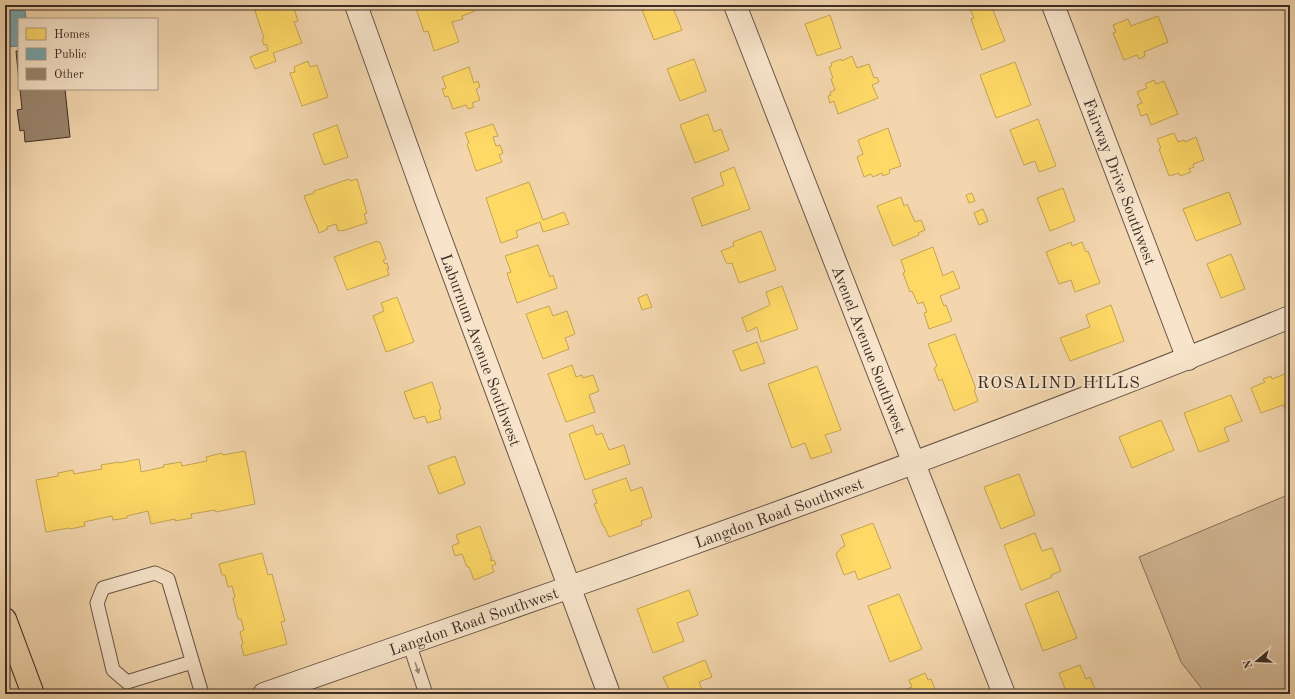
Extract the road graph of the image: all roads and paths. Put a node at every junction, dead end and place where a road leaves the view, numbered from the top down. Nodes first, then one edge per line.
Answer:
1 (356, 5) edge
2 (736, 5) edge
3 (1053, 5) edge
4 (1290, 317) edge
5 (1188, 359) junction
6 (914, 463) junction
7 (569, 588) junction
8 (5, 619) edge
9 (409, 643) junction
10 (192, 662) junction
11 (33, 694) edge
12 (202, 694) edge
13 (264, 694) edge
14 (426, 694) edge
15 (609, 694) edge
16 (1004, 694) edge

1 - 7 street, Laburnum Avenue Southwest
2 - 6 street, Avenel Avenue Southwest
3 - 5 street, Fairway Drive Southwest
4 - 5 street, Langdon Road Southwest
5 - 6 street, Langdon Road Southwest
6 - 7 street, Langdon Road Southwest
6 - 16 street, Avenel Avenue Southwest
7 - 9 street, Langdon Road Southwest
7 - 15 street, Laburnum Avenue Southwest
8 - 11 main road
9 - 13 street, Langdon Road Southwest
9 -> 14 lane
10 - 10 lane
10 - 12 lane

